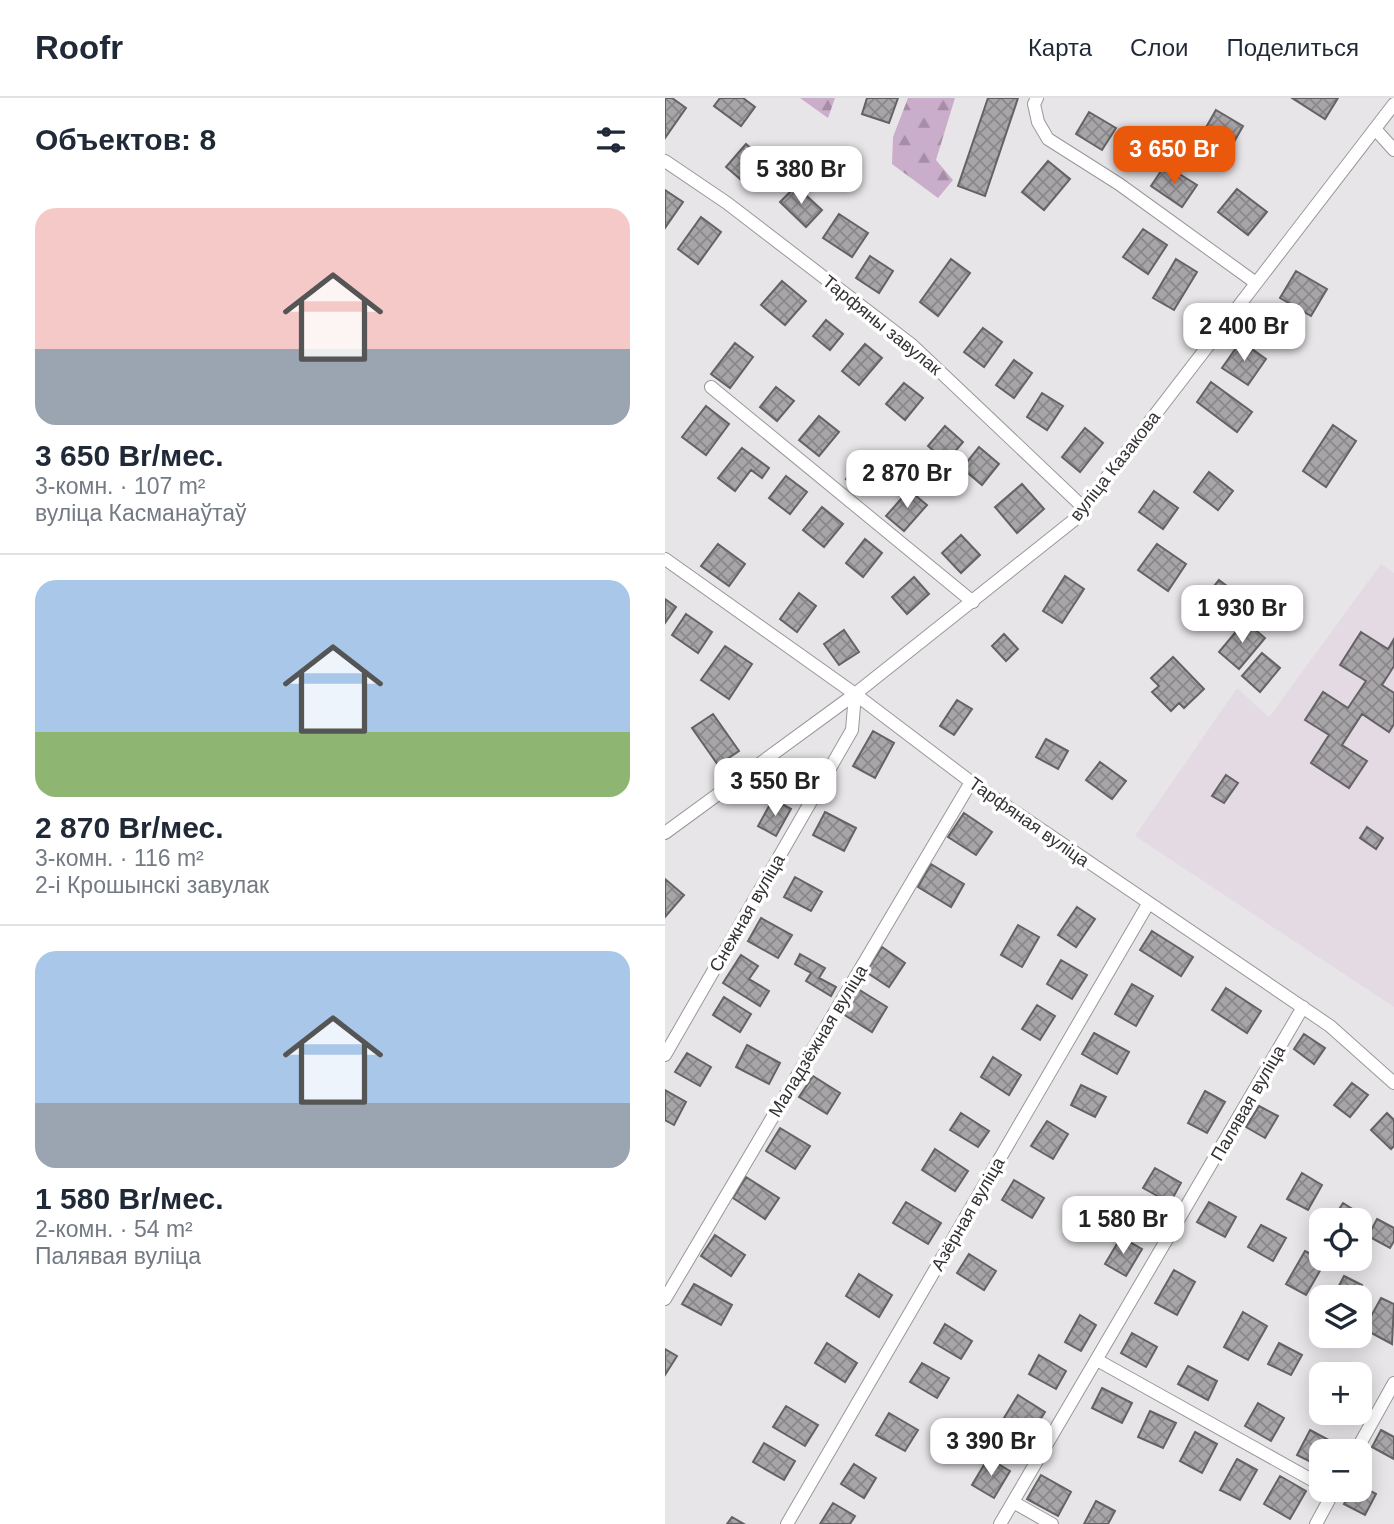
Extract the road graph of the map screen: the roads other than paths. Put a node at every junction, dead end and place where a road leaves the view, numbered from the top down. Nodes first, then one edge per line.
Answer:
1 (1037, 98) edge
2 (1394, 104) edge
3 (1376, 130) junction
4 (1394, 150) edge
5 (665, 161) edge
6 (1257, 283) junction
7 (711, 387) dead end
8 (1084, 508) junction
9 (665, 559) edge
10 (972, 602) junction
11 (855, 694) junction
12 (971, 782) junction
13 (665, 833) edge
14 (1148, 904) junction
15 (1303, 1007) junction
16 (665, 1055) edge
17 (1394, 1083) edge
18 (665, 1299) edge
19 (1097, 1360) junction
20 (1394, 1383) edge
21 (1389, 1405) edge
22 (1365, 1439) edge
23 (1309, 1478) edge
24 (1013, 1502) junction
25 (1326, 1502) edge
26 (787, 1524) edge
27 (1000, 1524) edge
28 (1052, 1524) edge
29 (1316, 1524) edge

1 - 6 street
2 - 3 street, вуліца Казакова
3 - 4 street
3 - 6 street, вуліца Казакова
5 - 8 street, Тарфяны завулак
6 - 8 street, вуліца Казакова
7 - 10 street
8 - 10 street, вуліца Казакова
9 - 11 street, Тарфяная вуліца
10 - 11 street, вуліца Казакова
11 - 12 street, Тарфяная вуліца
11 - 13 street, вуліца Казакова
11 - 16 street, Снежная вуліца
12 - 14 street, Тарфяная вуліца
12 - 18 street, Маладзёжная вуліца
14 - 15 street, Тарфяная вуліца
14 - 26 street, Азёрная вуліца
15 - 17 street, Тарфяная вуліца
15 - 19 street, Палявая вуліца
19 - 23 street
19 - 24 street, Палявая вуліца
20 - 21 street
21 - 22 street
24 - 27 street, Палявая вуліца
24 - 28 street
25 - 29 street

